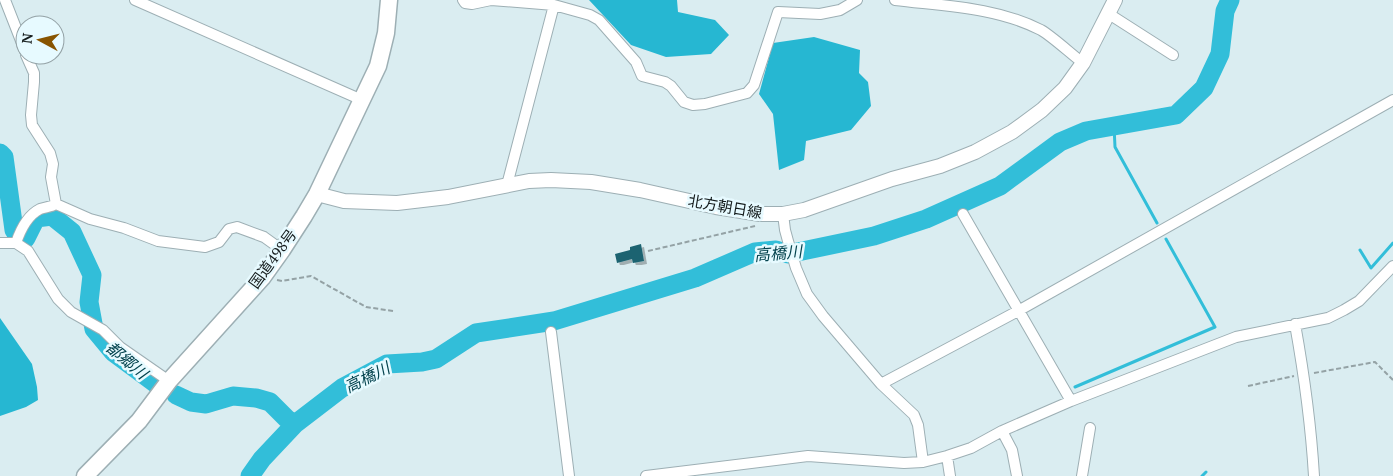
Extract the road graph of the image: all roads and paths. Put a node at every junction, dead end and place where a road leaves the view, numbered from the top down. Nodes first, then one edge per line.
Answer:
1 (6, 0) edge
2 (135, 0) edge
3 (389, 0) edge
4 (463, 0) edge
5 (857, 0) edge
6 (894, 0) edge
7 (1116, 0) edge
8 (554, 5) junction
9 (1110, 14) junction
10 (15, 25) edge
11 (1173, 55) dead end
12 (1083, 63) junction
13 (30, 65) edge
14 (362, 100) junction
15 (1393, 100) edge
16 (507, 184) junction
17 (317, 194) junction
18 (56, 204) junction
19 (783, 214) junction
20 (963, 214) dead end
21 (761, 224) dead end
22 (0, 243) edge
23 (16, 243) junction
24 (282, 250) junction
25 (648, 251) dead end
26 (1393, 266) edge
27 (262, 278) junction
28 (393, 311) dead end
29 (1018, 311) junction
30 (1295, 324) junction
31 (551, 332) dead end
32 (1304, 374) junction
33 (1393, 380) edge
34 (169, 382) junction
35 (881, 384) junction
36 (1248, 386) dead end
37 (1072, 401) junction
38 (1090, 428) dead end
39 (1002, 432) junction
40 (946, 456) junction
41 (923, 462) junction
42 (85, 476) edge
43 (569, 476) edge
44 (646, 476) edge
45 (950, 476) edge
46 (1017, 476) edge
47 (1082, 476) edge
48 (1314, 476) edge

1 - 10 street
2 - 14 street
3 - 14 highway, 国道498号
4 - 8 street
5 - 8 street
6 - 12 street
7 - 9 main road, 北方朝日線
8 - 16 street
9 - 11 street
9 - 12 main road, 北方朝日線
12 - 19 main road, 北方朝日線
13 - 18 street
14 - 17 highway, 国道498号
15 - 29 street
16 - 17 main road, 北方朝日線
16 - 19 main road, 北方朝日線
17 - 24 highway, 国道498号
18 - 23 street
18 - 24 street
19 - 35 street
20 - 29 street
21 - 25 path
22 - 23 street
23 - 34 street
24 - 27 highway, 国道498号
26 - 30 street
27 - 28 path
27 - 34 highway, 国道498号
29 - 35 street
29 - 37 street
30 - 32 street
30 - 37 street
31 - 43 street
32 - 33 path
32 - 36 path
32 - 48 street
34 - 42 highway, 国道498号
35 - 41 street
37 - 39 street
38 - 47 street
39 - 40 street
39 - 46 street
40 - 41 street
40 - 45 street
41 - 44 street

